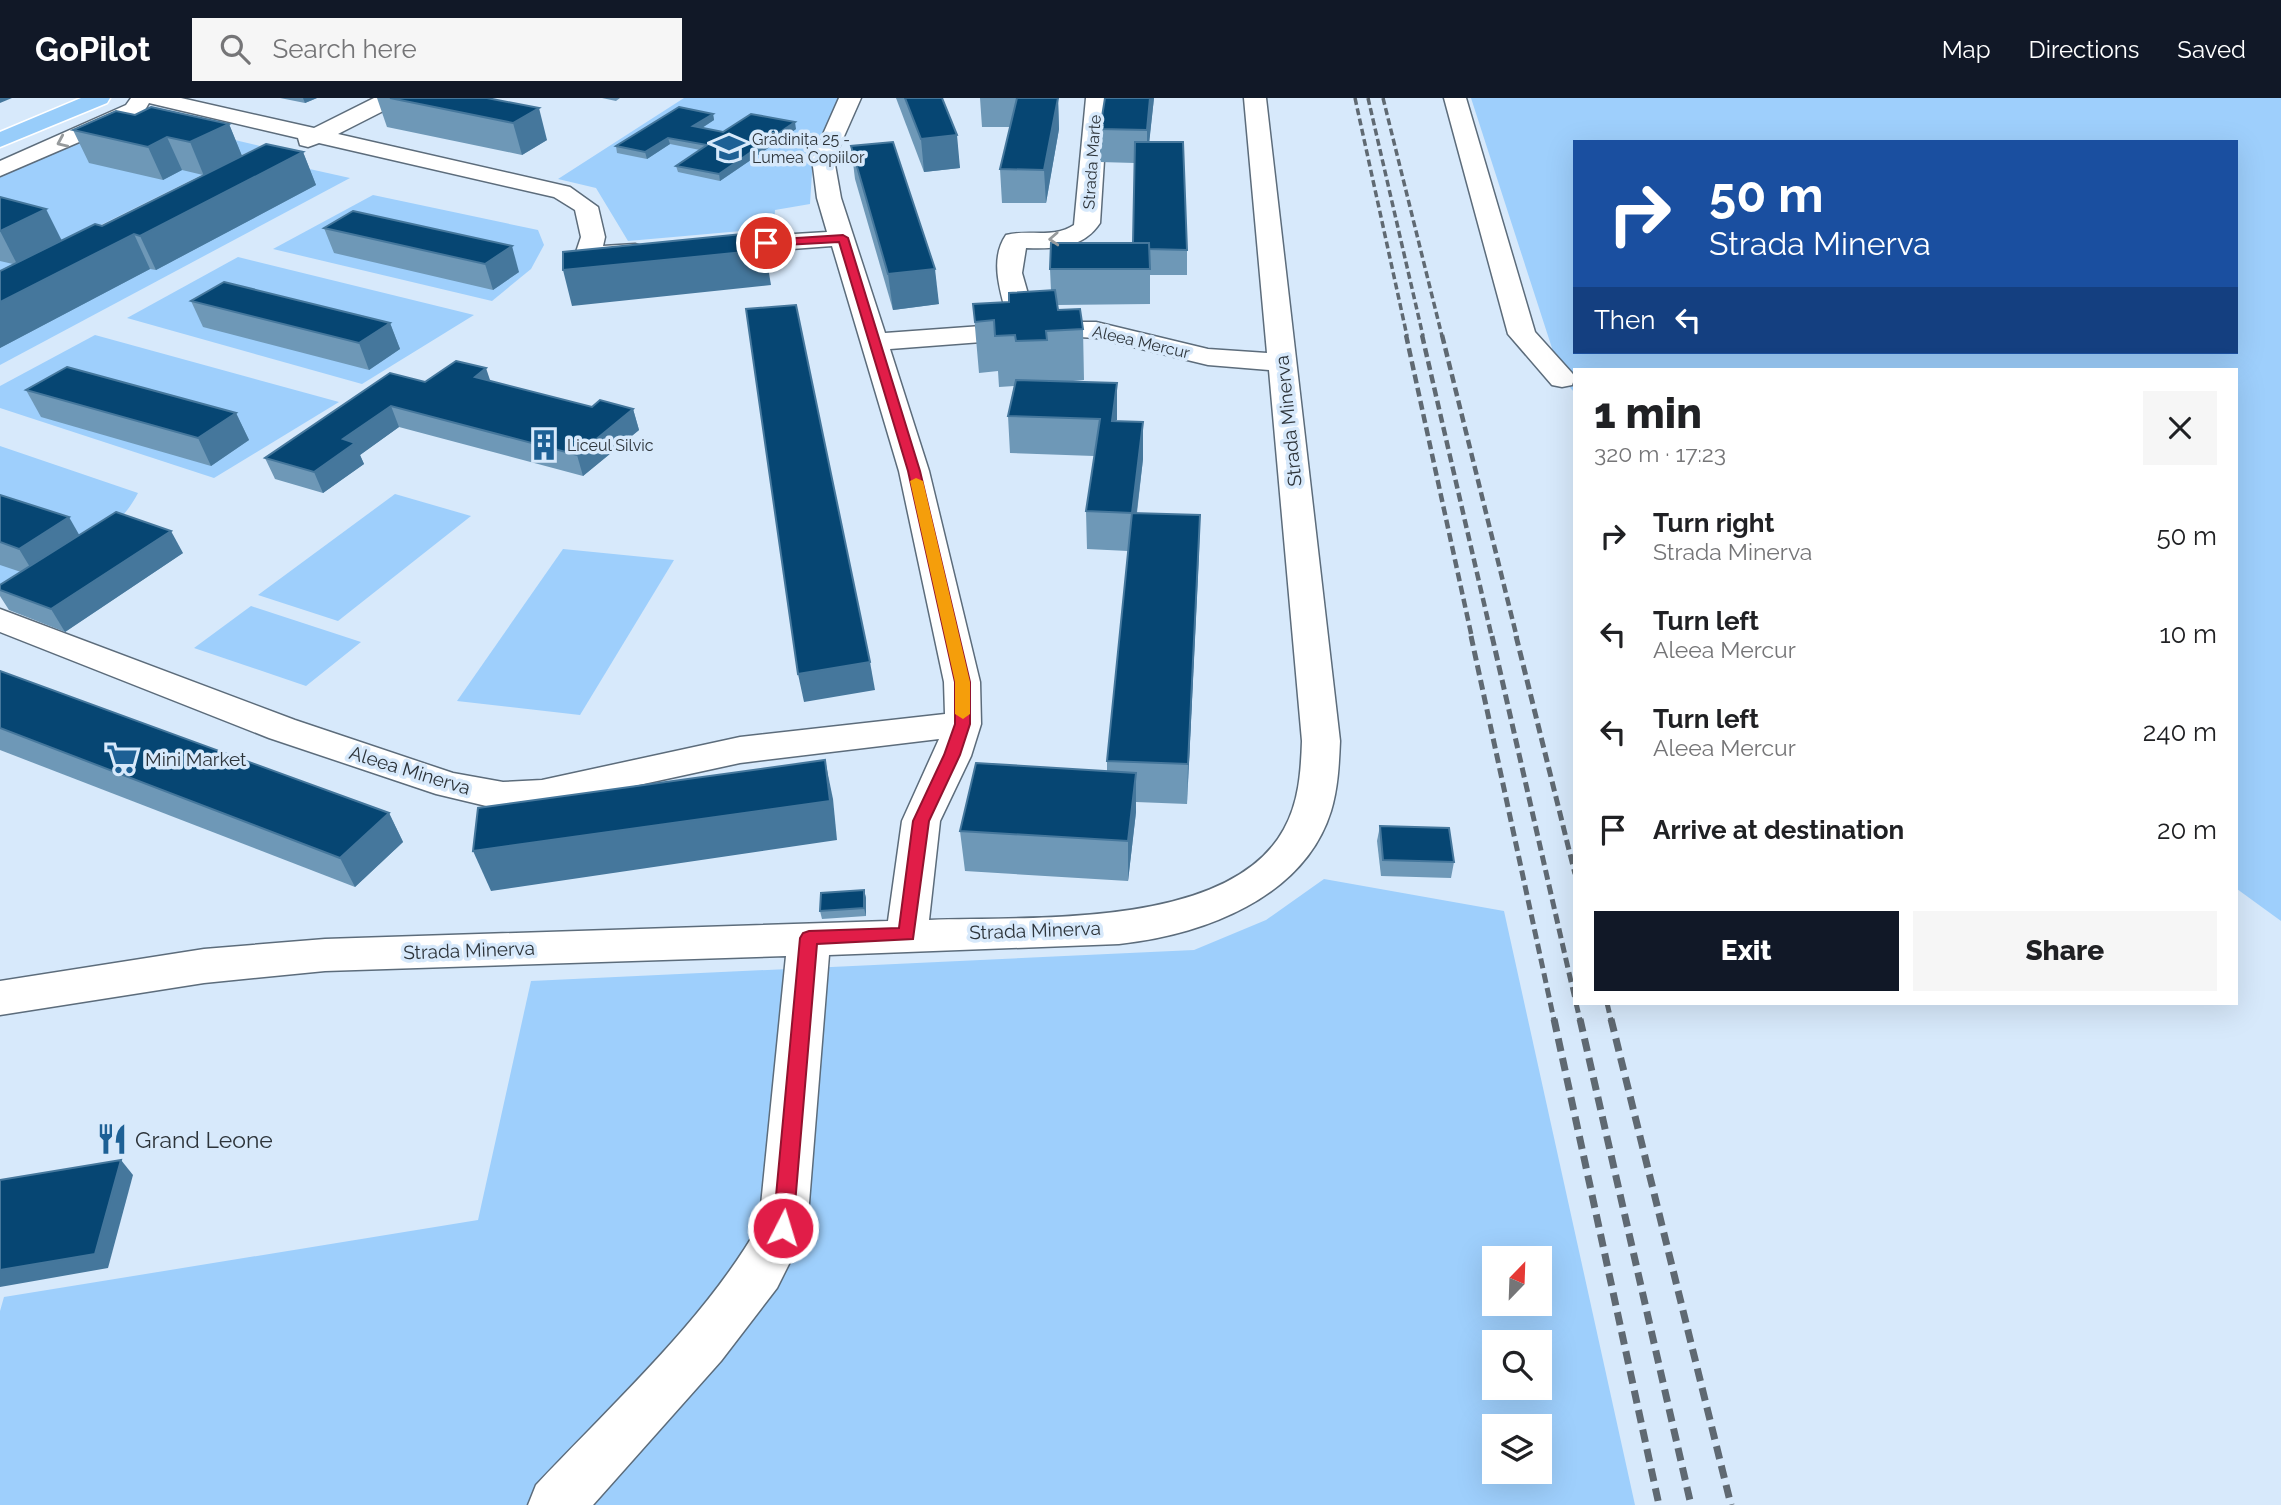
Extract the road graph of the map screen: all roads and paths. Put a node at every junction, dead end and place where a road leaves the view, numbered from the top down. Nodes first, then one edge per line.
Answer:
1 (99, 98) edge
2 (142, 98) edge
3 (391, 98) edge
4 (850, 98) edge
5 (1097, 98) edge
6 (1255, 98) edge
7 (1455, 98) edge
8 (164, 100) edge
9 (317, 136) junction
10 (0, 140) edge
11 (281, 153) edge
12 (0, 169) edge
13 (843, 238) junction
14 (682, 248) edge
15 (655, 250) edge
16 (1024, 329) junction
17 (874, 342) junction
18 (1282, 363) junction
19 (1562, 379) dead end
20 (0, 620) edge
21 (963, 724) junction
22 (907, 934) junction
23 (809, 938) junction
24 (0, 998) edge
25 (555, 1505) edge

1 - 10 main road
2 -> 12 street
3 - 9 street
4 - 13 street
5 -> 16 street, Strada Marte
6 - 18 street, Strada Minerva
7 - 19 street
8 - 9 street
9 - 11 street
9 - 15 street
13 - 14 street
13 - 17 street
16 - 17 street, Aleea Mercur
16 - 18 street, Aleea Mercur
17 - 21 street
18 - 22 street, Strada Minerva
20 - 21 street, Aleea Minerva
21 - 22 street
22 - 23 street, Strada Minerva
23 - 24 street, Strada Minerva
23 - 25 street

